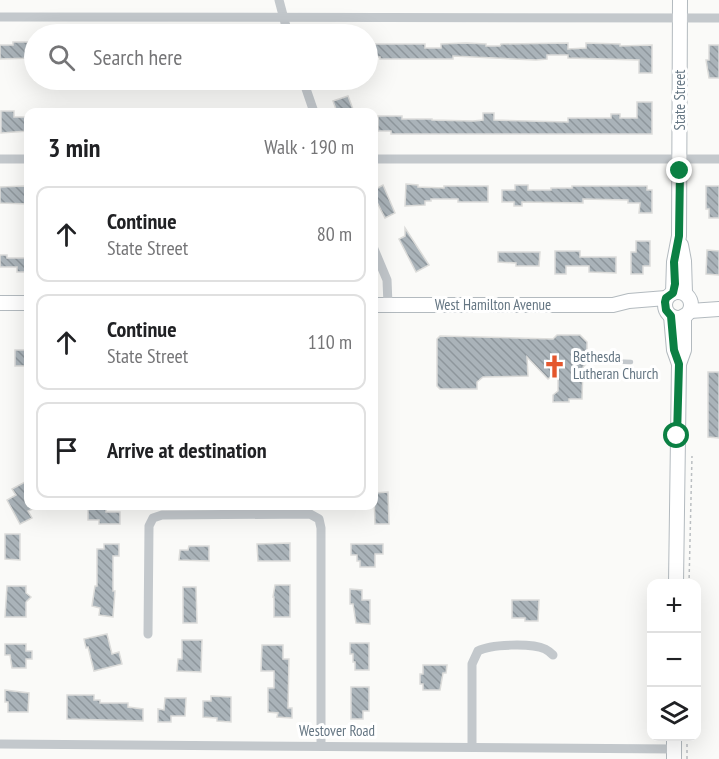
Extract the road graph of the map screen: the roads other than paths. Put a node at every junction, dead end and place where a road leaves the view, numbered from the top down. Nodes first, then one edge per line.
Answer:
1 (279, 0) edge
2 (680, 0) edge
3 (0, 17) edge
4 (282, 18) junction
5 (680, 18) junction
6 (719, 18) edge
7 (284, 24) edge
8 (306, 90) edge
9 (313, 108) edge
10 (0, 159) edge
11 (24, 159) edge
12 (378, 159) edge
13 (680, 159) junction
14 (719, 159) edge
15 (378, 259) edge
16 (719, 301) edge
17 (0, 303) edge
18 (24, 303) edge
19 (388, 304) junction
20 (378, 305) edge
21 (678, 305) junction
22 (719, 309) edge
23 (604, 361) dead end
24 (632, 362) dead end
25 (676, 579) edge
26 (148, 634) dead end
27 (553, 655) dead end
28 (0, 744) edge
29 (321, 746) junction
30 (472, 747) junction
31 (674, 748) edge

1 - 4 street
2 - 5 main road, State Street
3 - 4 street
4 - 5 street
4 - 7 street
5 - 6 street
5 - 13 main road, State Street
8 - 9 street
10 - 11 street
12 - 13 street
13 - 14 street
13 - 21 main road, State Street
15 - 19 street
16 - 21 main road
17 - 18 main road
19 - 20 main road, West Hamilton Avenue
19 - 21 main road, West Hamilton Avenue
21 - 22 main road
21 - 25 main road, State Street
23 - 24 lane
26 - 29 street
27 - 30 street
28 - 29 street, Westover Road
29 - 30 street, Westover Road
30 - 31 street, Westover Road

